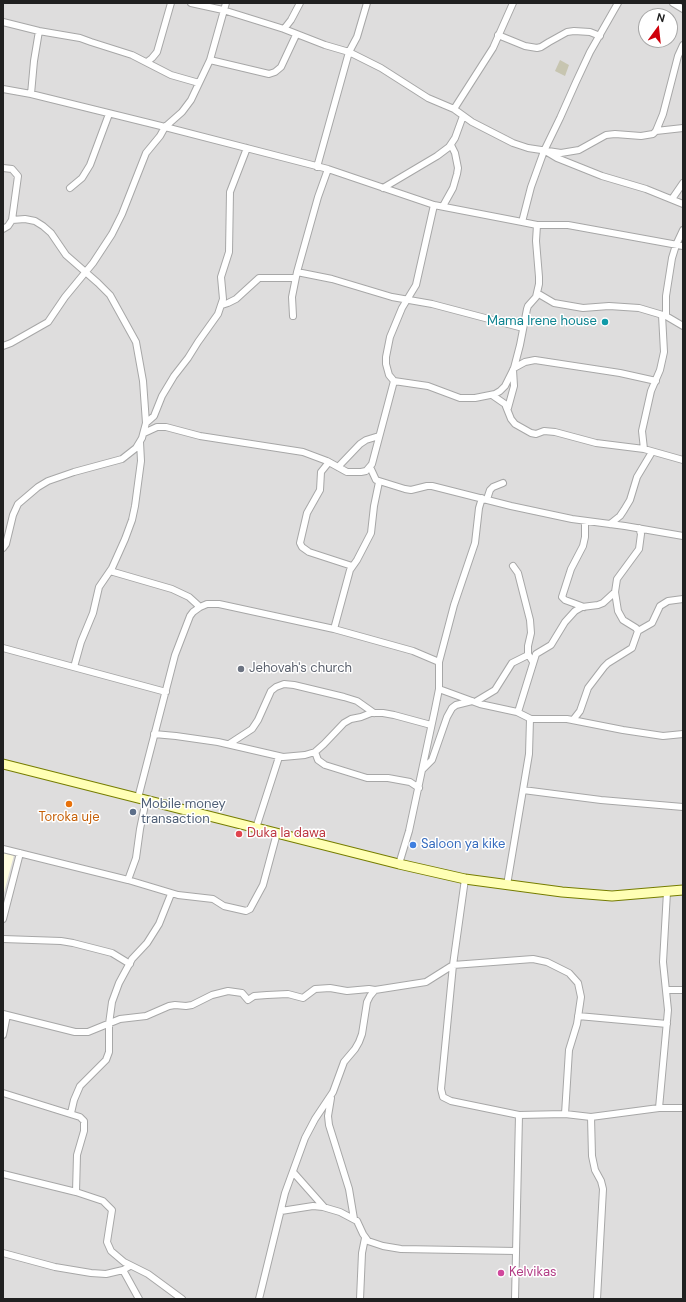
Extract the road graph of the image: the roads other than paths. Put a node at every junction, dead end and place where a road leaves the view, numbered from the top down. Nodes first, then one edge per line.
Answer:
1 (171, 3) edge
2 (191, 3) edge
3 (226, 3) edge
4 (300, 3) edge
5 (367, 3) edge
6 (513, 3) edge
7 (618, 3) edge
8 (673, 3) edge
9 (683, 9) edge
10 (223, 10) junction
11 (3, 22) edge
12 (284, 29) junction
13 (39, 31) junction
14 (296, 35) junction
15 (498, 35) junction
16 (600, 36) junction
17 (683, 45) edge
18 (349, 52) junction
19 (210, 60) junction
20 (147, 62) junction
21 (199, 83) junction
22 (3, 89) edge
23 (31, 94) junction
24 (454, 109) junction
25 (109, 114) junction
26 (463, 116) junction
27 (165, 127) junction
28 (683, 128) edge
29 (656, 132) junction
30 (451, 145) junction
31 (247, 148) junction
32 (544, 151) junction
33 (317, 167) junction
34 (3, 168) edge
35 (328, 169) junction
36 (683, 183) edge
37 (70, 188) dead end
38 (383, 188) junction
39 (672, 199) junction
40 (683, 203) edge
41 (434, 204) junction
42 (443, 206) junction
43 (12, 220) junction
44 (522, 222) junction
45 (537, 225) junction
46 (3, 229) edge
47 (683, 230) edge
48 (676, 245) junction
49 (683, 246) edge
50 (86, 271) junction
51 (296, 275) junction
52 (536, 294) junction
53 (407, 300) junction
54 (222, 305) junction
55 (292, 316) dead end
56 (664, 316) junction
57 (683, 326) edge
58 (523, 328) junction
59 (3, 346) edge
60 (513, 369) junction
61 (394, 381) junction
62 (656, 381) junction
63 (492, 395) junction
64 (508, 408) junction
65 (146, 423) junction
66 (144, 433) junction
67 (379, 436) junction
68 (140, 442) junction
69 (644, 449) junction
70 (652, 452) junction
71 (683, 460) edge
72 (329, 462) junction
73 (338, 467) junction
74 (370, 467) junction
75 (379, 482) junction
76 (503, 483) dead end
77 (484, 499) junction
78 (585, 521) junction
79 (610, 524) junction
80 (639, 528) junction
81 (683, 536) edge
82 (3, 548) edge
83 (352, 566) junction
84 (513, 566) dead end
85 (110, 571) junction
86 (615, 592) junction
87 (683, 599) edge
88 (200, 607) junction
89 (584, 607) junction
90 (334, 629) junction
91 (638, 631) junction
92 (3, 648) edge
93 (528, 655) junction
94 (439, 662) junction
95 (533, 662) junction
96 (74, 667) junction
97 (439, 689) junction
98 (166, 692) junction
99 (474, 702) junction
100 (518, 712) junction
101 (374, 713) junction
102 (530, 719) junction
103 (573, 720) junction
104 (431, 724) junction
105 (154, 734) junction
106 (683, 734) edge
107 (229, 744) junction
108 (315, 752) junction
109 (279, 757) junction
110 (3, 764) edge
111 (423, 769) junction
112 (419, 788) junction
113 (523, 790) junction
114 (142, 799) junction
115 (683, 807) edge
116 (256, 828) junction
117 (277, 833) junction
118 (3, 849) edge
119 (20, 853) junction
120 (399, 864) junction
121 (465, 879) junction
122 (128, 880) junction
123 (507, 885) junction
124 (683, 890) edge
125 (667, 892) junction
126 (171, 894) junction
127 (3, 919) edge
128 (3, 939) edge
129 (130, 964) junction
130 (453, 965) junction
131 (375, 990) junction
132 (666, 990) junction
133 (683, 990) edge
134 (5, 1015) edge
135 (578, 1016) junction
136 (109, 1024) junction
137 (667, 1024) junction
138 (3, 1035) edge
139 (3, 1093) edge
140 (331, 1094) junction
141 (660, 1108) junction
142 (683, 1108) edge
143 (71, 1114) junction
144 (520, 1114) junction
145 (564, 1114) junction
146 (591, 1117) junction
147 (293, 1172) junction
148 (3, 1174) edge
149 (76, 1192) junction
150 (324, 1207) junction
151 (281, 1211) junction
152 (354, 1219) junction
153 (365, 1238) junction
154 (516, 1252) junction
155 (3, 1253) edge
156 (130, 1266) junction
157 (123, 1270) junction
158 (139, 1299) edge
159 (182, 1299) edge
160 (259, 1299) edge
161 (360, 1299) edge
162 (515, 1299) edge
163 (597, 1299) edge

1 - 20 street
2 - 10 street
3 - 10 street
4 - 12 street
5 - 18 street
6 - 15 street
7 - 16 street
8 - 9 street
10 - 12 street
10 - 19 street
11 - 13 street
12 - 14 street
13 - 20 street
13 - 23 street
14 - 18 street
14 - 19 street
15 - 16 street
15 - 24 street
16 - 32 street
17 - 29 street
18 - 24 street
18 - 33 street
19 - 21 street
20 - 21 street
21 - 27 street
22 - 23 street
23 - 25 street
24 - 26 street
25 - 27 street
25 - 37 street
26 - 30 street
26 - 32 street
27 - 31 street
27 - 50 street
28 - 29 street
29 - 32 street
30 - 38 street
30 - 42 street
31 - 33 street
31 - 54 street
32 - 39 street
32 - 44 street
33 - 35 street
34 - 43 street
35 - 38 street
35 - 51 street
36 - 39 street
38 - 41 street
39 - 40 street
41 - 42 street
41 - 53 street
42 - 44 street
43 - 46 street
43 - 50 street
44 - 45 street
45 - 48 street
45 - 52 street
47 - 48 street
48 - 49 street
48 - 56 street
50 - 59 street
50 - 65 street
51 - 53 street
51 - 54 street
51 - 55 street
52 - 56 street
52 - 58 street
53 - 58 street
53 - 61 street
54 - 65 street
56 - 57 street
56 - 62 street
58 - 60 street
60 - 62 street
60 - 63 street
60 - 64 street
61 - 63 street
61 - 67 street
62 - 69 street
63 - 64 street
64 - 69 street
65 - 66 street
66 - 68 street
66 - 72 street
67 - 73 street
67 - 74 street
68 - 82 street
68 - 85 street
69 - 70 street
70 - 71 street
70 - 79 street
72 - 73 street
72 - 83 street
73 - 74 street
74 - 75 street
75 - 77 street
75 - 83 street
76 - 77 street
77 - 78 street
77 - 94 street
78 - 79 street
78 - 89 street
79 - 80 street
80 - 81 street
80 - 86 street
83 - 90 street
84 - 93 street
85 - 88 street
85 - 96 street
86 - 89 street
86 - 91 street
87 - 91 street
88 - 90 street
88 - 98 street
89 - 95 street
90 - 94 street
91 - 103 street
92 - 96 street
93 - 95 street
93 - 99 street
94 - 97 street
95 - 100 street
96 - 98 street
97 - 99 street
97 - 104 street
98 - 105 street
99 - 100 street
99 - 111 street
100 - 102 street
101 - 104 street
101 - 107 street
101 - 108 street
102 - 103 street
102 - 113 street
103 - 106 street
104 - 111 street
105 - 107 street
105 - 114 street
107 - 109 street
108 - 109 street
108 - 112 street
109 - 116 street
110 - 114 street
111 - 112 street
112 - 120 street
113 - 115 street
113 - 123 street
114 - 116 street
114 - 122 street
116 - 117 street
117 - 120 street
117 - 126 street
118 - 119 street
119 - 122 street
119 - 127 street
120 - 121 street
121 - 123 street
121 - 130 street
122 - 126 street
123 - 125 street
124 - 125 street
125 - 132 street
126 - 129 street
128 - 129 street
129 - 136 street
130 - 131 street
130 - 135 street
130 - 144 street
131 - 136 street
131 - 140 street
132 - 133 street
132 - 137 street
134 - 136 street
134 - 138 street
135 - 137 street
135 - 145 street
136 - 143 street
137 - 141 street
139 - 143 street
140 - 147 street
140 - 152 street
141 - 142 street
141 - 146 street
143 - 149 street
144 - 145 street
144 - 154 street
145 - 146 street
146 - 163 street
147 - 150 street
147 - 151 street
148 - 149 street
149 - 156 street
150 - 151 street
150 - 152 street
151 - 160 street
152 - 153 street
153 - 154 street
153 - 161 street
154 - 162 street
155 - 157 street
156 - 157 street
156 - 159 street
157 - 158 street

